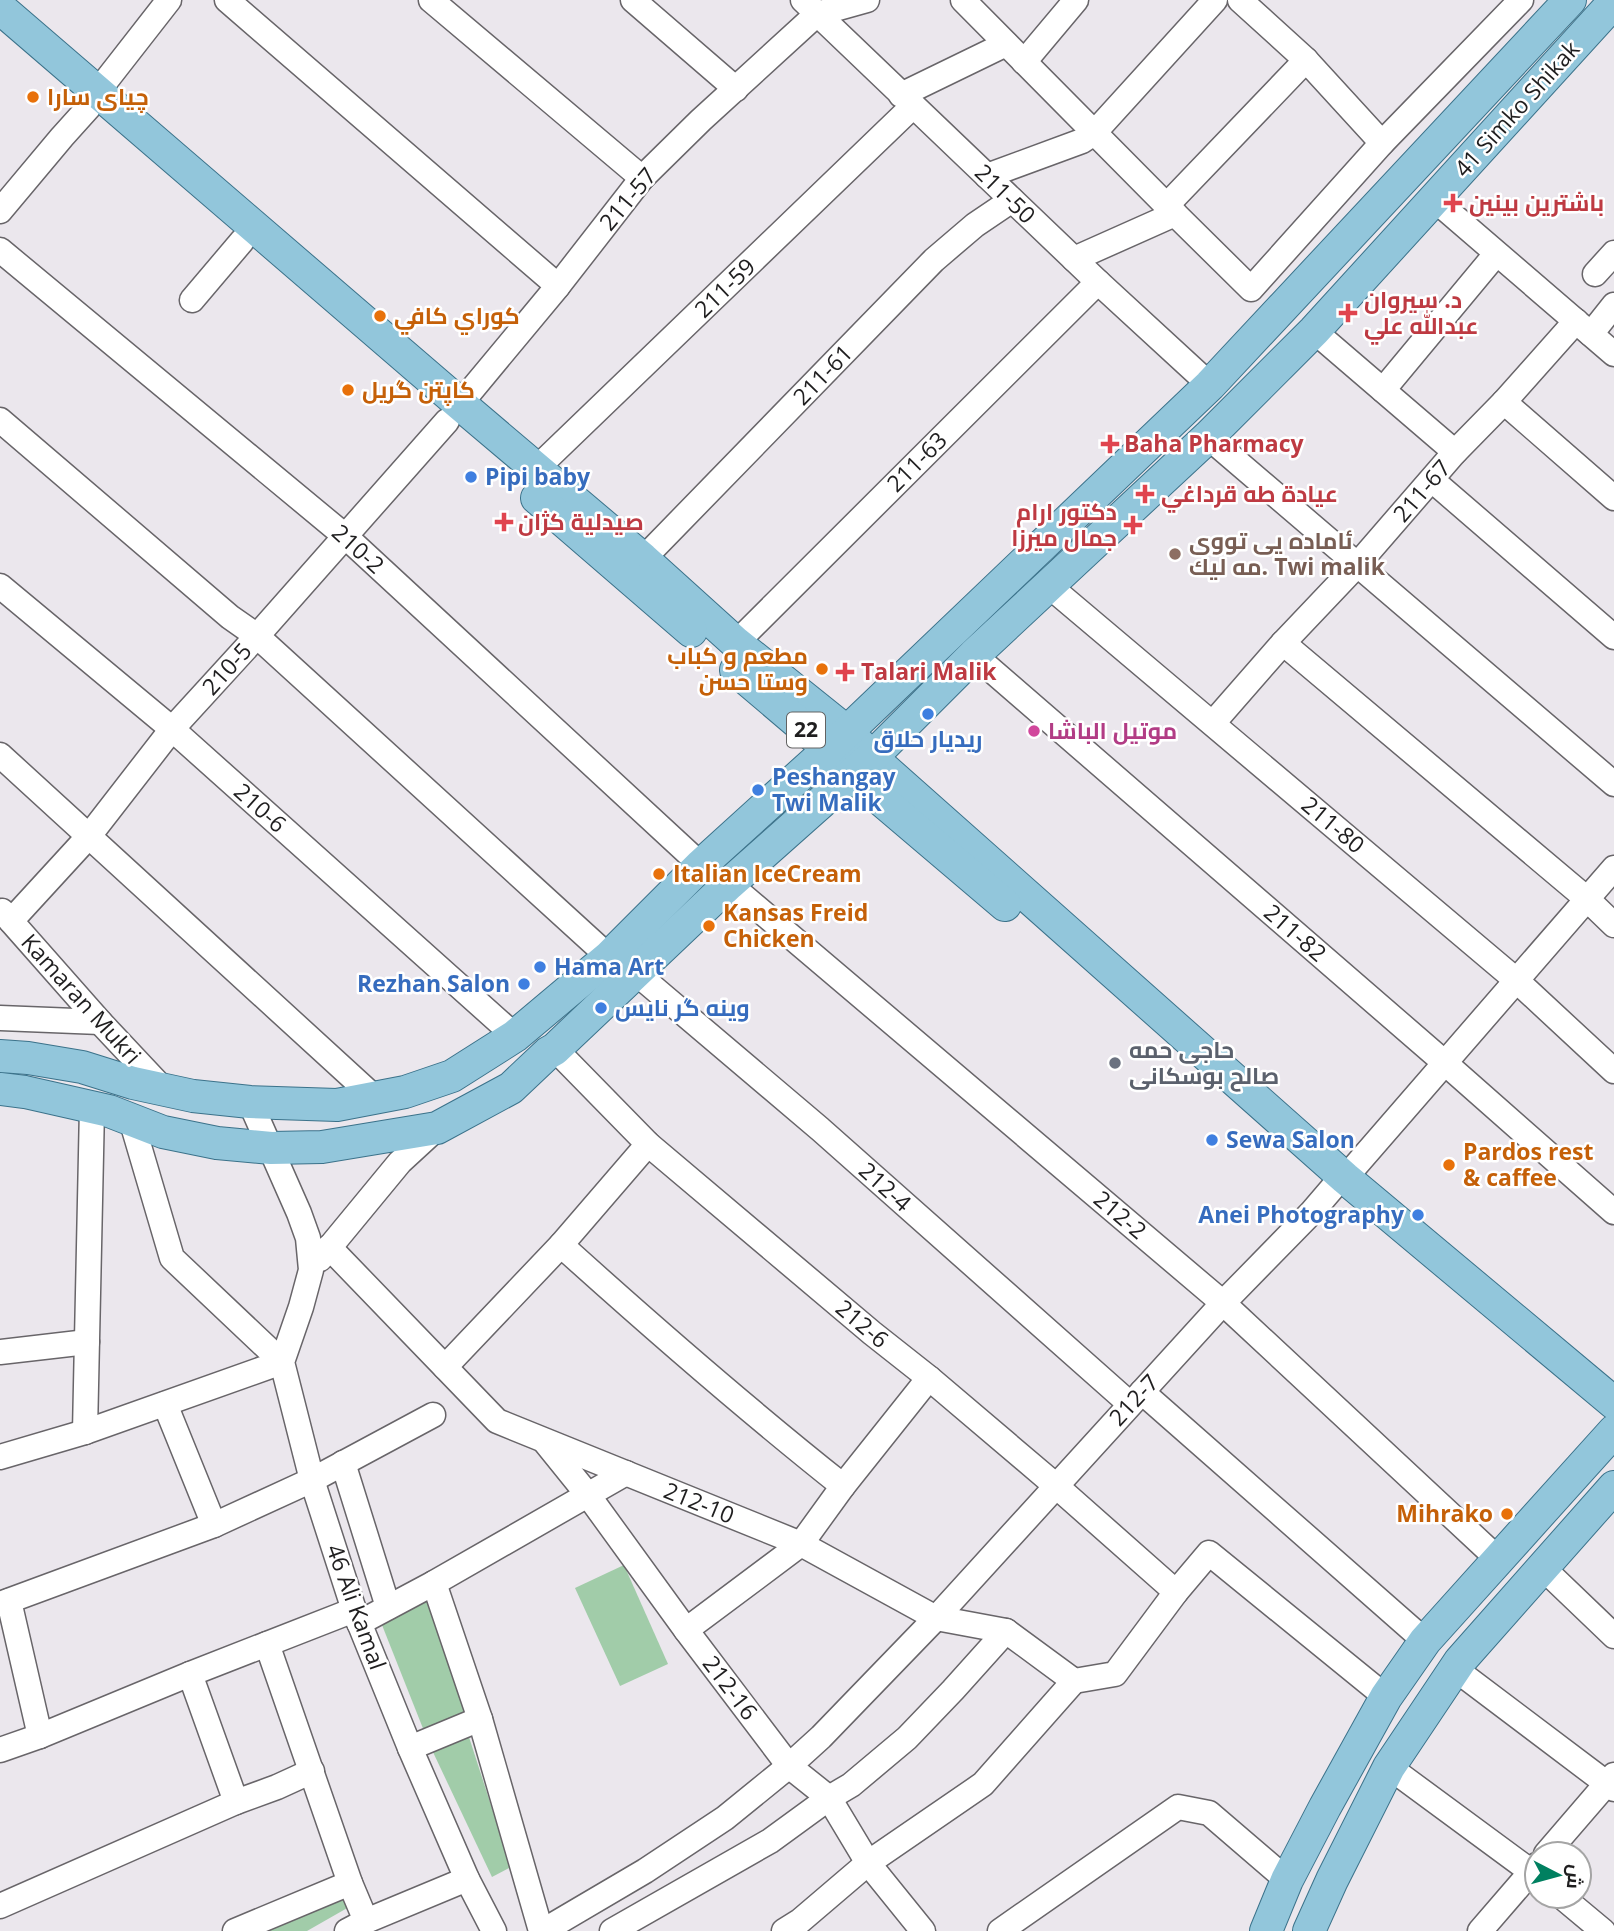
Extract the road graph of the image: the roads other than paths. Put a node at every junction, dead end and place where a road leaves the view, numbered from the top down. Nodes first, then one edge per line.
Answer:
1 (169, 0) edge
2 (227, 0) edge
3 (431, 0) edge
4 (633, 0) edge
5 (867, 0) edge
6 (963, 0) edge
7 (1076, 0) edge
8 (1215, 0) edge
9 (1240, 0) edge
10 (1521, 0) edge
11 (1570, 0) edge
12 (1614, 2) edge
13 (810, 7) edge
14 (0, 8) edge
15 (0, 31) edge
16 (1006, 44) junction
17 (1306, 60) junction
18 (1024, 62) junction
19 (736, 89) junction
20 (93, 99) junction
21 (907, 100) junction
22 (1094, 132) junction
23 (1382, 143) junction
24 (987, 176) junction
25 (642, 178) junction
26 (1435, 200) junction
27 (1012, 201) junction
28 (1171, 209) junction
29 (0, 211) edge
30 (1355, 231) junction
31 (242, 241) junction
32 (0, 250) edge
33 (1614, 253) edge
34 (1496, 254) junction
35 (1381, 258) junction
36 (1074, 259) junction
37 (1595, 274) dead end
38 (1098, 282) junction
39 (558, 286) junction
40 (192, 300) dead end
41 (1614, 304) edge
42 (1583, 327) junction
43 (1314, 331) junction
44 (1614, 354) edge
45 (1210, 385) junction
46 (1383, 390) junction
47 (1504, 402) junction
48 (453, 412) junction
49 (0, 420) edge
50 (1208, 437) junction
51 (1455, 452) junction
52 (536, 470) junction
53 (1432, 480) junction
54 (1614, 498) edge
55 (345, 536) junction
56 (643, 559) junction
57 (1358, 564) junction
58 (1048, 584) junction
59 (0, 586) edge
60 (257, 636) junction
61 (1614, 637) edge
62 (736, 643) junction
63 (1283, 643) junction
64 (974, 655) junction
65 (1213, 723) junction
66 (172, 729) junction
67 (838, 741) junction
68 (0, 755) edge
69 (862, 766) junction
70 (1614, 784) edge
71 (89, 836) junction
72 (701, 865) junction
73 (1614, 868) edge
74 (729, 884) junction
75 (1587, 899) junction
76 (5, 915) edge
77 (1614, 925) edge
78 (609, 957) junction
79 (636, 973) junction
80 (1516, 980) junction
81 (0, 1018) edge
82 (100, 1022) junction
83 (515, 1037) junction
84 (555, 1049) junction
85 (0, 1056) edge
86 (1445, 1063) junction
87 (1614, 1071) edge
88 (0, 1089) edge
89 (163, 1089) junction
90 (375, 1098) junction
91 (250, 1102) junction
92 (92, 1108) junction
93 (131, 1119) junction
94 (437, 1128) junction
95 (648, 1144) junction
96 (271, 1148) junction
97 (1340, 1181) junction
98 (1614, 1212) edge
99 (561, 1245) junction
100 (329, 1247) junction
101 (312, 1270) junction
102 (1223, 1303) junction
103 (87, 1342) junction
104 (0, 1352) edge
105 (282, 1362) junction
106 (445, 1367) junction
107 (929, 1378) junction
108 (1136, 1398) junction
109 (1614, 1403) edge
110 (165, 1404) junction
111 (433, 1415) dead end
112 (1614, 1426) edge
113 (1614, 1431) edge
114 (85, 1432) junction
115 (543, 1439) junction
116 (0, 1457) edge
117 (343, 1463) junction
118 (626, 1473) junction
119 (312, 1480) junction
120 (1055, 1485) junction
121 (843, 1486) junction
122 (1614, 1487) edge
123 (588, 1494) junction
124 (214, 1525) junction
125 (801, 1544) junction
126 (1499, 1560) junction
127 (1544, 1569) junction
128 (434, 1583) junction
129 (1176, 1592) junction
130 (4, 1603) edge
131 (388, 1607) junction
132 (357, 1617) junction
133 (936, 1618) junction
134 (686, 1630) junction
135 (1006, 1631) junction
136 (1614, 1636) edge
137 (1425, 1641) junction
138 (267, 1644) junction
139 (1455, 1669) junction
140 (190, 1674) junction
141 (1074, 1681) junction
142 (1386, 1698) junction
143 (481, 1719) junction
144 (40, 1736) junction
145 (410, 1748) junction
146 (0, 1751) edge
147 (789, 1766) junction
148 (1389, 1767) junction
149 (312, 1771) junction
150 (1612, 1782) edge
151 (829, 1798) junction
152 (236, 1802) junction
153 (1325, 1807) junction
154 (1359, 1827) junction
155 (1562, 1840) edge
156 (1523, 1857) edge
157 (867, 1863) junction
158 (1292, 1869) junction
159 (467, 1880) junction
160 (1332, 1880) junction
161 (350, 1883) junction
162 (1523, 1884) edge
163 (0, 1906) edge
164 (1578, 1910) edge
165 (356, 1926) edge
166 (235, 1931) edge
167 (494, 1931) edge
168 (542, 1931) edge
169 (612, 1931) edge
170 (784, 1931) edge
171 (923, 1931) edge
172 (1000, 1931) edge
173 (1266, 1931) edge
174 (1309, 1931) edge
175 (1480, 1931) edge
176 (1603, 1931) edge

1 - 20 street
2 - 39 street
3 - 25 street
4 - 19 street
5 - 13 street
6 - 16 street
7 - 18 street
8 - 22 street
9 - 17 street
10 - 23 street
11 - 30 main road, 41 Simko Shikak
12 - 26 main road, 41 Simko Shikak
13 - 19 street, 211-57
13 - 21 street, 211-50
14 - 20 main road, 22
15 - 20 main road, 22
16 - 18 street
16 - 21 street, 211-59
17 - 23 street
17 - 28 street
18 - 22 street
19 - 25 street, 211-57
20 - 29 street
20 - 31 main road, 22
20 - 48 main road, 22
21 - 24 street, 211-50
21 - 52 street, 211-59
22 - 24 street
22 - 28 street
23 - 28 street
24 - 27 street, 211-50
25 - 39 street, 211-57
26 - 34 street
26 - 35 main road, 41 Simko Shikak
27 - 36 street, 211-50
27 - 56 street, 211-61
28 - 36 street
30 - 35 main road
30 - 45 main road, 41 Simko Shikak
31 - 40 street
31 - 48 main road, 22
32 - 55 street, 210-2
33 - 37 street
34 - 42 street
34 - 46 street
35 - 43 main road, 41 Simko Shikak
36 - 38 street, 211-50
38 - 45 street, 211-50
38 - 62 street, 211-63
39 - 48 street, 211-57
41 - 42 street, 211-67
42 - 44 street
42 - 47 street, 211-67
43 - 46 street
43 - 50 main road, 41 Simko Shikak
45 - 67 main road, 41 Simko Shikak
46 - 51 street
47 - 51 street, 211-67
47 - 54 street
48 - 52 main road, 22
48 - 55 street, 210-5
48 - 67 main road, 22
49 - 60 street
50 - 57 street
50 - 58 main road, 41 Simko Shikak
51 - 53 street, 211-67
52 - 56 main road, 22
53 - 57 street, 211-67
53 - 61 street
55 - 60 street, 210-5
55 - 72 street, 210-2
56 - 62 main road, 22
57 - 63 street, 211-67
57 - 70 street
58 - 64 main road, 41 Simko Shikak
58 - 65 street, 211-80
59 - 66 street, 210-6
60 - 66 street, 210-5
60 - 78 street
62 - 67 main road, 22
63 - 65 street, 211-67
63 - 75 street
64 - 69 main road, 41 Simko Shikak
64 - 86 street, 211-82
65 - 80 street, 211-80
66 - 71 street, 210-5
66 - 83 street, 210-6
67 - 69 main road, 22
67 - 72 main road, 41 Simko Shikak
68 - 71 street
69 - 74 main road, 41 Simko Shikak
69 - 97 main road, 22
71 - 76 street, 210-5
71 - 90 street
72 - 78 main road, 41 Simko Shikak
73 - 75 street, 212-7
74 - 79 main road, 41 Simko Shikak
74 - 102 street, 212-2
75 - 77 street
75 - 80 street, 212-7
76 - 82 street, Kamaran Mukri
78 - 83 main road, 41 Simko Shikak
79 - 84 main road, 41 Simko Shikak
79 - 108 street, 212-4
80 - 86 street, 212-7
80 - 87 street, 211-80
81 - 82 street
82 - 89 street, Kamaran Mukri
83 - 90 main road, 41 Simko Shikak
84 - 94 main road, 41 Simko Shikak
84 - 95 street, 212-6
85 - 89 main road, 41 Simko Shikak
86 - 97 street, 212-7
86 - 98 street, 211-82
88 - 92 main road, 41 Simko Shikak
89 - 91 main road, 41 Simko Shikak
90 - 91 main road, 41 Simko Shikak
91 - 96 street
92 - 93 main road, 41 Simko Shikak
92 - 103 street
93 - 96 main road, 41 Simko Shikak
93 - 105 street
94 - 96 main road, 41 Simko Shikak
94 - 100 street
95 - 99 street
95 - 107 street, 212-6
96 - 101 street
97 - 102 street, 212-7
97 - 109 main road, 22
97 - 112 main road, 22
99 - 106 street
99 - 121 street
100 - 101 street
100 - 106 street, 212-10
101 - 105 street
102 - 108 street, 212-7
102 - 126 street, 212-2
103 - 104 street
103 - 114 street
105 - 110 street
105 - 119 street, 46 Ali Kamal
106 - 115 street, 212-10
107 - 120 street, 212-6
107 - 121 street
108 - 120 street, 212-7
108 - 137 street, 212-4
110 - 114 street
110 - 124 street
111 - 117 street
113 - 126 main road
114 - 116 street
115 - 118 street, 212-10
115 - 123 street, 212-16
117 - 119 street
117 - 131 street
118 - 123 street
118 - 125 street, 212-10
119 - 124 street
119 - 132 street, 46 Ali Kamal
120 - 129 street, 212-6
120 - 133 street, 212-7
121 - 125 street
122 - 127 main road
123 - 128 street
123 - 134 street, 212-16
124 - 130 street
125 - 133 street, 212-10
125 - 134 street
126 - 137 main road
127 - 136 street
127 - 139 main road
128 - 131 street
128 - 143 street
129 - 141 street
129 - 142 street
130 - 144 street
131 - 132 street
132 - 138 street
132 - 145 street, 46 Ali Kamal
133 - 135 street, 212-10
133 - 147 street, 212-7
134 - 147 street, 212-16
135 - 141 street, 212-10
135 - 151 street
137 - 142 main road
138 - 140 street
138 - 149 street
139 - 148 main road
139 - 150 street
140 - 144 street
140 - 152 street
141 - 157 street
142 - 153 main road
143 - 145 street
143 - 168 street
144 - 146 street
145 - 159 street, 46 Ali Kamal
147 - 151 street, 212-16
147 - 168 street, 212-7
148 - 154 main road
148 - 156 street
149 - 152 street
149 - 161 street
150 - 155 street
151 - 157 street, 212-16
151 - 169 street
152 - 163 street
153 - 154 main road
153 - 158 main road
154 - 160 main road
157 - 170 street
157 - 171 street, 212-16
158 - 160 main road
158 - 172 street
158 - 173 main road
159 - 165 street
159 - 167 street, 46 Ali Kamal
160 - 174 main road
161 - 165 street
161 - 166 street
162 - 175 street
164 - 176 street

